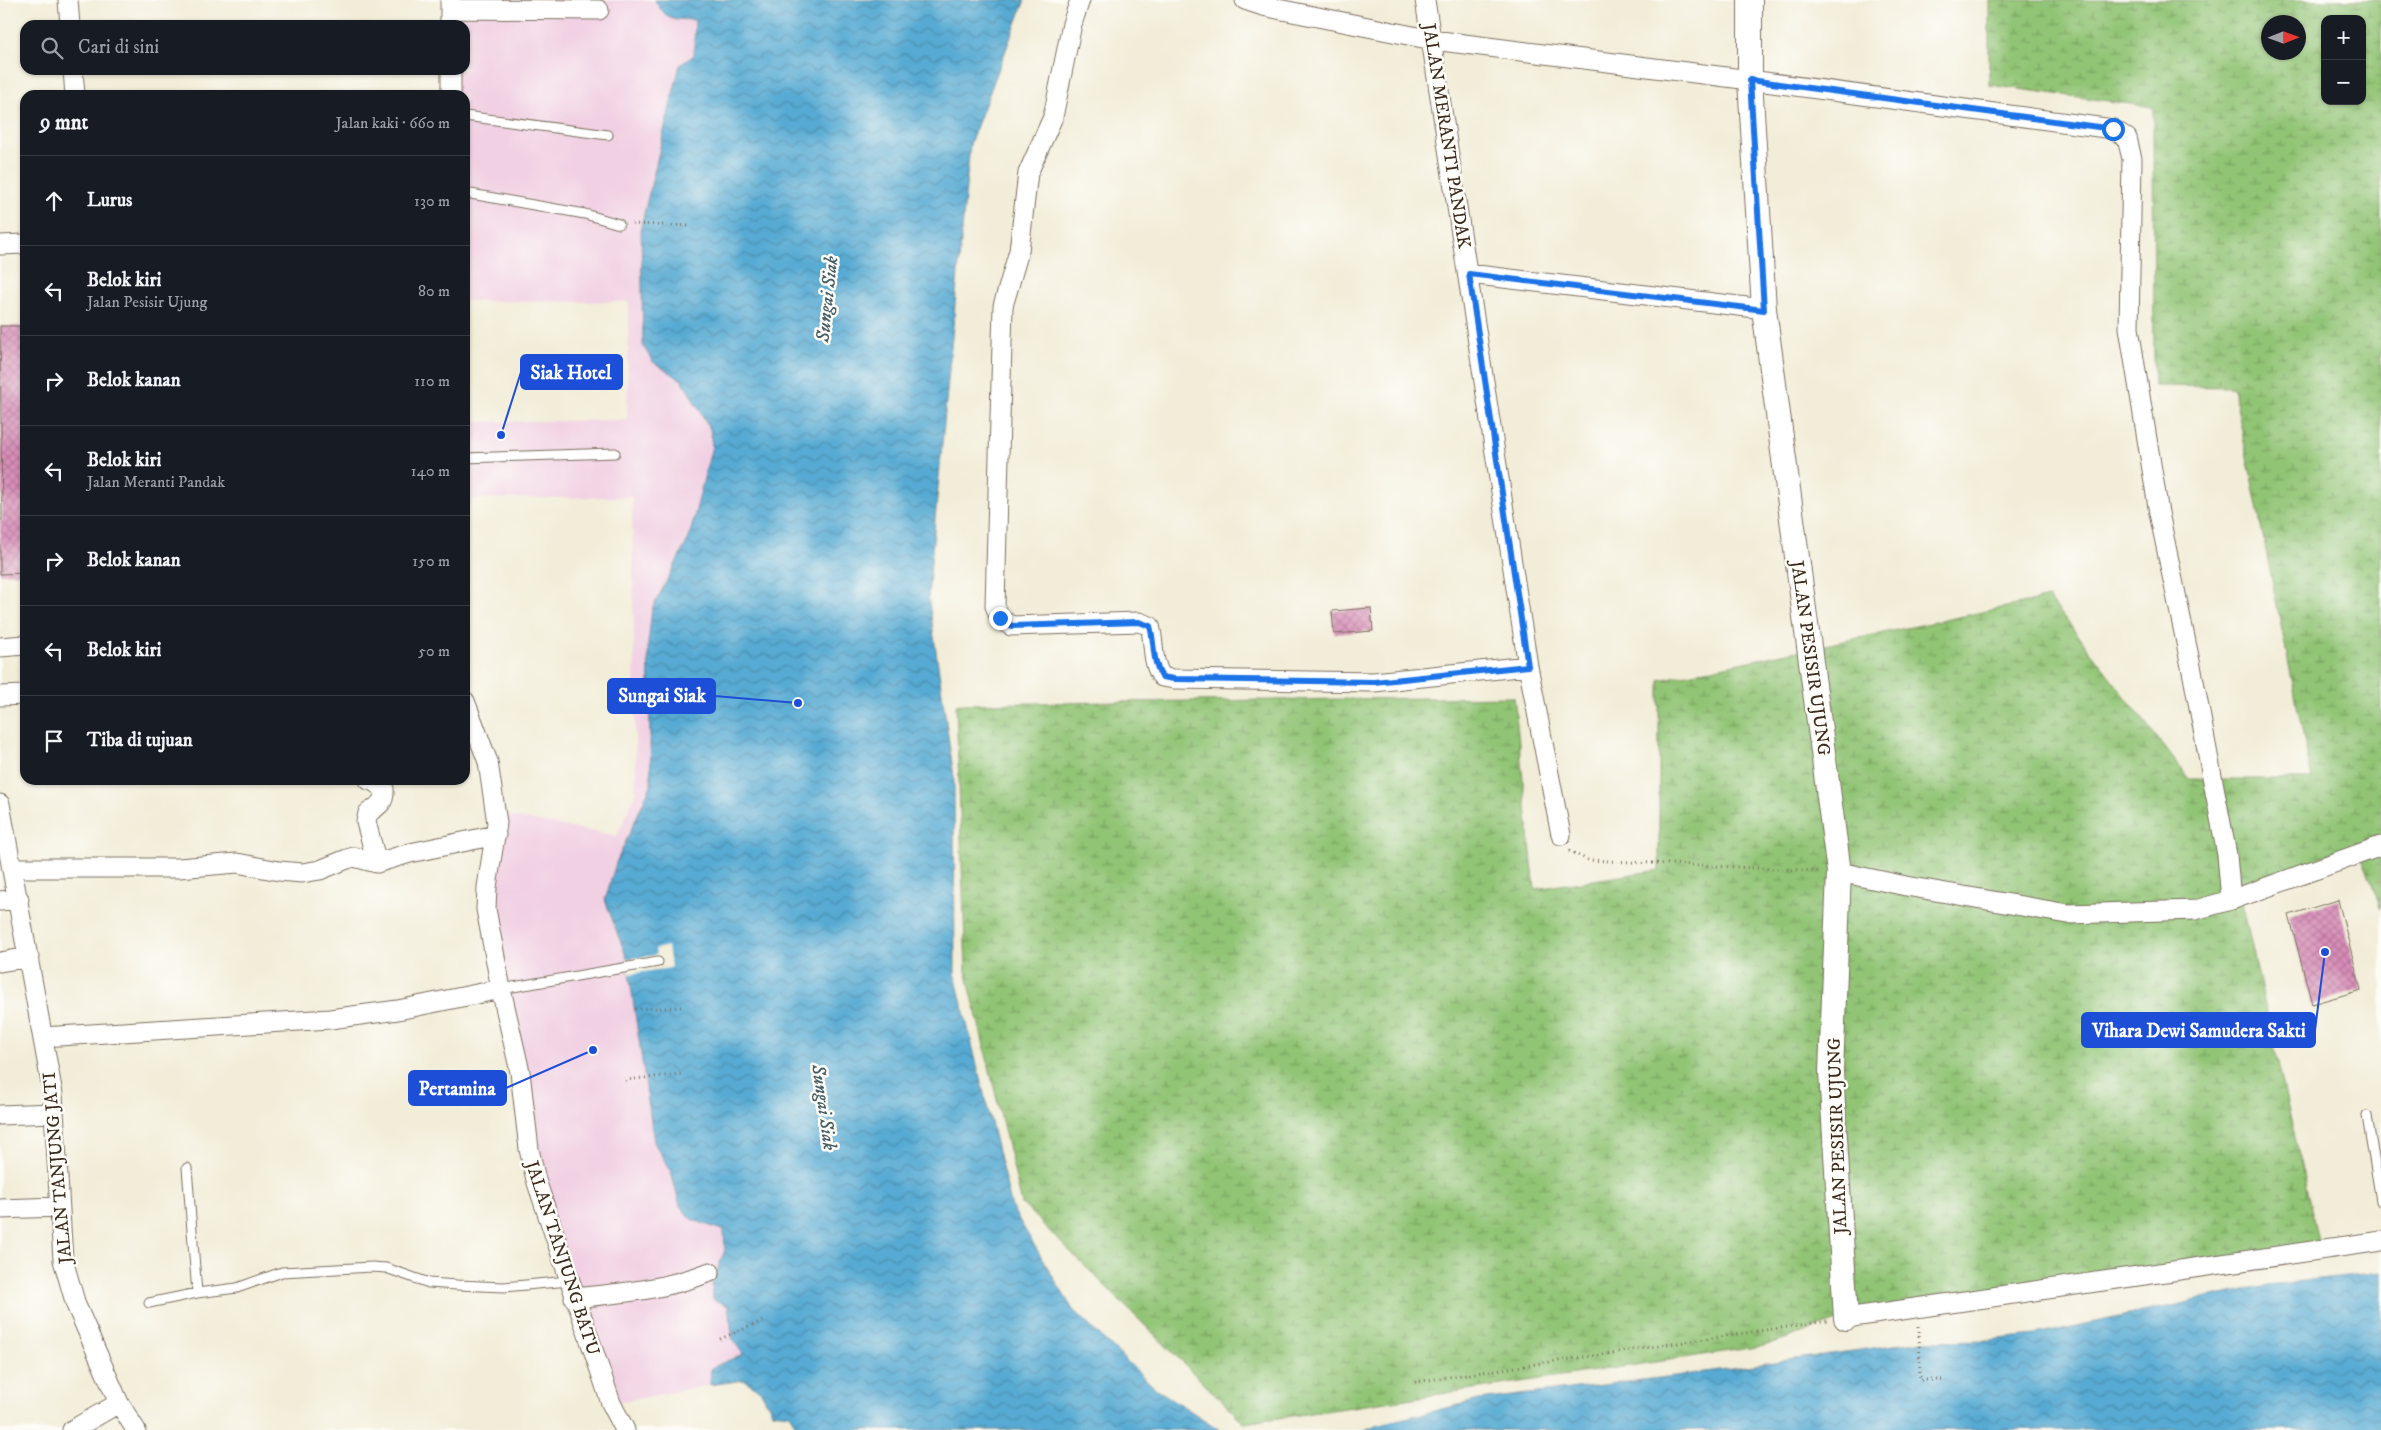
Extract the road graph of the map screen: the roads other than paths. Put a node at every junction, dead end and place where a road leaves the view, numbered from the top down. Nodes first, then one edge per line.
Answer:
1 (68, 0) edge
2 (1080, 0) edge
3 (1245, 0) edge
4 (1425, 0) edge
5 (1750, 0) edge
6 (599, 10) dead end
7 (450, 11) edge
8 (70, 20) edge
9 (1432, 40) junction
10 (73, 75) edge
11 (451, 75) edge
12 (1750, 80) junction
13 (75, 90) edge
14 (451, 90) edge
15 (470, 117) edge
16 (608, 135) dead end
17 (470, 195) edge
18 (619, 224) road end
19 (20, 244) edge
20 (0, 245) edge
21 (1469, 274) junction
22 (1764, 310) junction
23 (615, 453) dead end
24 (470, 458) edge
25 (20, 645) edge
26 (0, 647) edge
27 (1528, 666) junction
28 (20, 694) edge
29 (0, 696) edge
30 (470, 714) edge
31 (379, 785) edge
32 (0, 804) edge
33 (496, 834) junction
34 (1561, 835) road end
35 (2381, 846) edge
36 (378, 863) junction
37 (13, 868) junction
38 (1839, 872) junction
39 (9, 900) edge
40 (2231, 900) junction
41 (29, 957) junction
42 (0, 962) edge
43 (658, 962) dead end
44 (501, 989) junction
45 (43, 1037) junction
46 (54, 1113) junction
47 (0, 1115) edge
48 (2367, 1116) dead end
49 (187, 1168) dead end
50 (2381, 1201) edge
51 (59, 1207) junction
52 (0, 1209) edge
53 (2381, 1241) edge
54 (710, 1272) dead end
55 (571, 1289) junction
56 (197, 1292) junction
57 (150, 1302) dead end
58 (1846, 1318) joint
59 (119, 1403) junction
60 (72, 1430) edge
61 (136, 1430) edge
62 (625, 1430) edge

1 - 8 street
2 - 27 street
3 - 9 street
4 - 9 street, JALAN MERANTI PANDAK
5 - 12 street, JALAN PESISIR UJUNG
6 - 7 street
9 - 12 street
9 - 21 street, JALAN MERANTI PANDAK
10 - 13 street
11 - 14 street
12 - 22 street, JALAN PESISIR UJUNG
12 - 40 street
15 - 16 lane
17 - 18 lane
19 - 20 street
21 - 22 street
21 - 27 street, JALAN MERANTI PANDAK
22 - 38 street, JALAN PESISIR UJUNG
23 - 24 lane
25 - 26 street
27 - 34 street, JALAN MERANTI PANDAK
28 - 29 street
30 - 33 street, JALAN TANJUNG BATU
31 - 36 street
32 - 37 street, JALAN TANJUNG JATI
33 - 36 street
33 - 44 street, JALAN TANJUNG BATU
35 - 40 street
36 - 37 street
37 - 39 street, JALAN TANJUNG JATI
38 - 40 street
38 - 58 street, JALAN PESISIR UJUNG
39 - 41 street, JALAN TANJUNG JATI
41 - 42 street
41 - 45 street, JALAN TANJUNG JATI
43 - 44 lane
44 - 45 street
44 - 55 street, JALAN TANJUNG BATU
45 - 46 street, JALAN TANJUNG JATI
46 - 47 street
46 - 51 street, JALAN TANJUNG JATI
48 - 50 lane
49 - 56 lane
51 - 52 street
51 - 59 street, JALAN TANJUNG JATI
53 - 58 street
54 - 55 street
55 - 56 lane
55 - 62 street, JALAN TANJUNG BATU
56 - 57 lane
59 - 60 street
59 - 61 street, JALAN TANJUNG JATI

